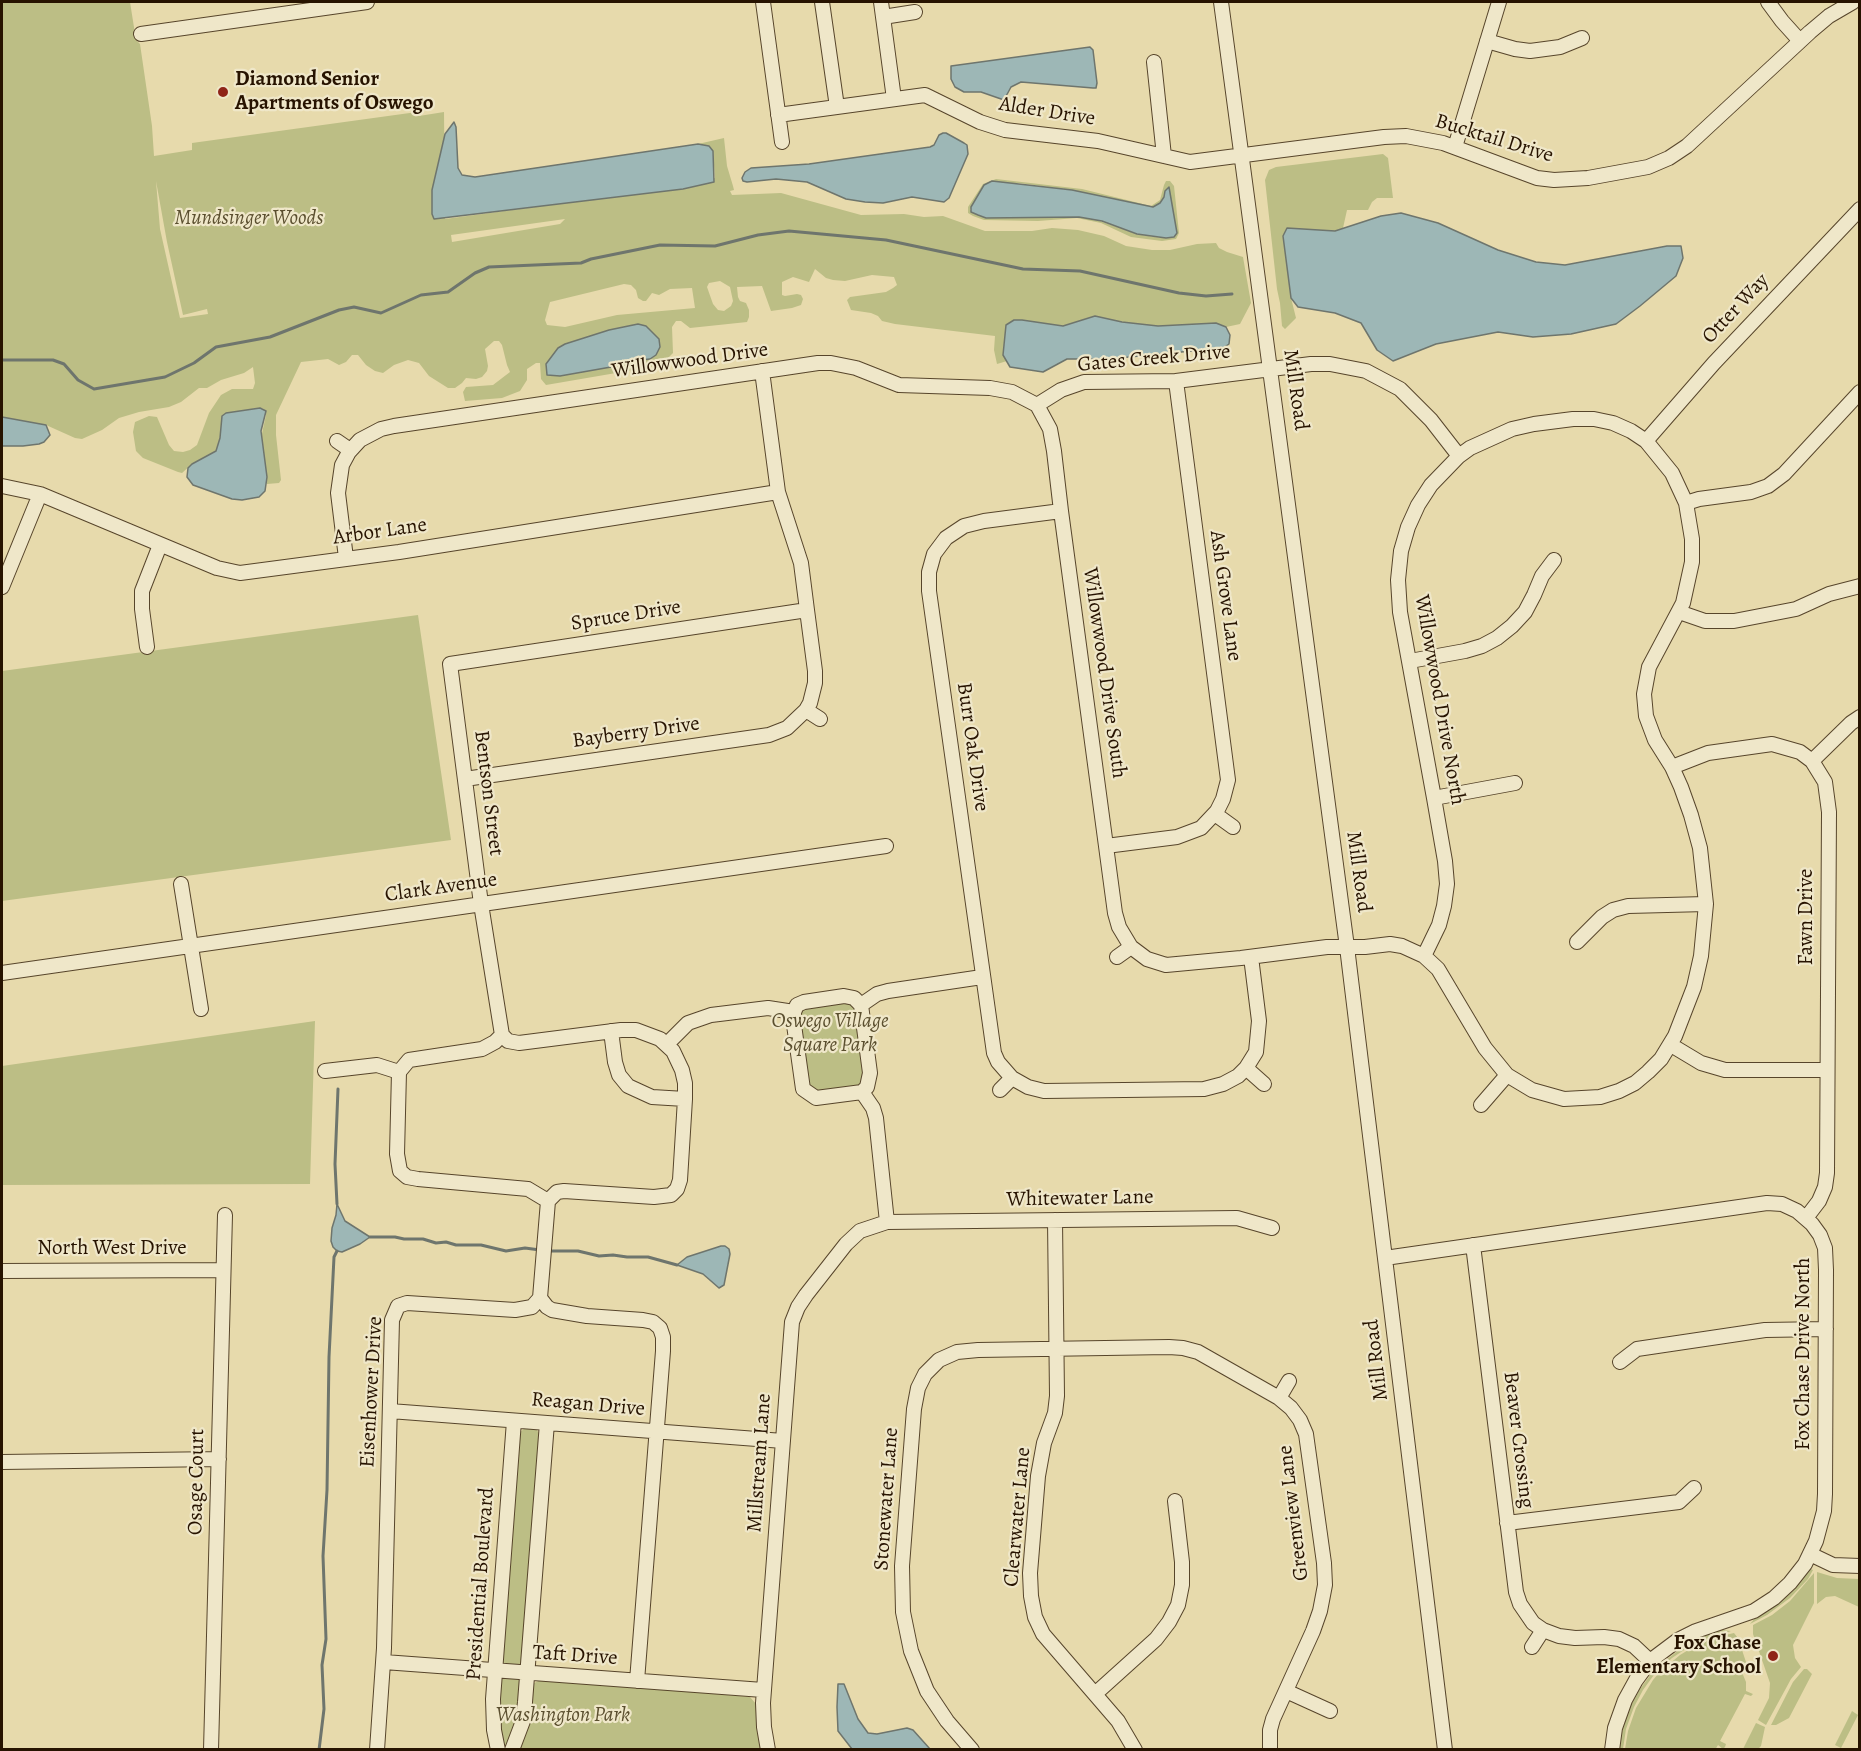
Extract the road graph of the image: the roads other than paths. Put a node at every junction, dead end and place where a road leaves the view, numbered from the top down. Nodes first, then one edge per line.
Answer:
1 (367, 2) edge
2 (763, 2) edge
3 (822, 2) edge
4 (880, 2) edge
5 (1221, 2) edge
6 (1499, 2) edge
7 (1768, 2) edge
8 (1853, 2) edge
9 (915, 12) dead end
10 (883, 17) junction
11 (141, 34) dead end
12 (1582, 39) dead end
13 (1487, 41) junction
14 (1800, 41) junction
15 (1154, 62) dead end
16 (894, 99) junction
17 (837, 107) junction
18 (778, 115) junction
19 (782, 142) dead end
20 (1455, 147) junction
21 (1164, 156) junction
22 (1242, 156) junction
23 (1860, 209) edge
24 (1271, 369) junction
25 (762, 371) junction
26 (1176, 381) junction
27 (1857, 399) edge
28 (1038, 405) junction
29 (337, 441) dead end
30 (1646, 441) junction
31 (350, 450) junction
32 (1459, 456) junction
33 (2, 486) edge
34 (778, 492) junction
35 (40, 494) junction
36 (1686, 503) junction
37 (1061, 511) junction
38 (160, 545) junction
39 (346, 558) junction
40 (1554, 560) dead end
41 (1860, 586) edge
42 (2, 587) edge
43 (807, 610) junction
44 (1679, 612) junction
45 (147, 647) dead end
46 (1410, 661) junction
47 (450, 664) joint
48 (806, 710) junction
49 (1860, 717) edge
50 (820, 719) dead end
51 (1812, 761) junction
52 (1672, 767) junction
53 (465, 779) junction
54 (1515, 783) dead end
55 (1434, 798) junction
56 (1215, 814) junction
57 (1233, 827) dead end
58 (886, 846) dead end
59 (1106, 846) junction
60 (181, 884) dead end
61 (481, 904) junction
62 (1706, 904) junction
63 (1577, 942) dead end
64 (191, 946) junction
65 (1131, 946) junction
66 (1347, 947) junction
67 (1424, 956) junction
68 (1117, 957) dead end
69 (1251, 957) junction
70 (2, 973) edge
71 (982, 976) junction
72 (861, 1005) junction
73 (201, 1009) dead end
74 (794, 1012) junction
75 (610, 1031) junction
76 (502, 1035) junction
77 (667, 1044) junction
78 (1671, 1045) junction
79 (1246, 1068) junction
80 (1827, 1070) junction
81 (325, 1071) dead end
82 (399, 1072) junction
83 (1507, 1075) junction
84 (1012, 1078) junction
85 (1264, 1084) dead end
86 (1000, 1090) dead end
87 (862, 1092) junction
88 (686, 1098) junction
89 (1481, 1105) dead end
90 (548, 1201) junction
91 (225, 1215) dead end
92 (1806, 1218) junction
93 (1055, 1221) junction
94 (887, 1222) junction
95 (1272, 1228) dead end
96 (1473, 1245) junction
97 (1385, 1258) junction
98 (223, 1270) junction
99 (2, 1271) edge
100 (540, 1298) junction
101 (1826, 1329) junction
102 (1057, 1348) junction
103 (1620, 1362) dead end
104 (1288, 1381) dead end
105 (1279, 1398) junction
106 (390, 1411) junction
107 (514, 1420) junction
108 (547, 1423) junction
109 (656, 1432) junction
110 (783, 1441) junction
111 (219, 1460) junction
112 (2, 1462) edge
113 (1694, 1488) dead end
114 (1175, 1501) dead end
115 (1508, 1523) junction
116 (1810, 1554) junction
117 (1860, 1566) edge
118 (1543, 1630) junction
119 (1532, 1647) dead end
120 (1650, 1661) junction
121 (384, 1662) junction
122 (495, 1671) junction
123 (527, 1673) junction
124 (637, 1681) junction
125 (763, 1690) junction
126 (1286, 1691) junction
127 (1095, 1694) junction
128 (1330, 1711) dead end
129 (211, 1749) edge
130 (377, 1749) edge
131 (498, 1749) edge
132 (512, 1749) edge
133 (768, 1749) edge
134 (972, 1749) edge
135 (1135, 1749) edge
136 (1270, 1749) edge
137 (1446, 1749) edge
138 (1612, 1749) edge

1 - 11 street
2 - 18 street
3 - 17 street
4 - 10 street
5 - 22 street, Mill Road
6 - 13 street
7 - 14 street
8 - 14 street, Bucktail Drive
9 - 10 street
10 - 16 street
12 - 13 street
13 - 20 street
14 - 20 street, Bucktail Drive
15 - 21 street
16 - 17 street, Alder Drive
16 - 21 street, Alder Drive
17 - 18 street, Alder Drive
18 - 19 street
20 - 22 street, Bucktail Drive
21 - 22 street, Alder Drive
22 - 24 street, Mill Road
23 - 30 street, Otter Way
24 - 26 street, Gates Creek Drive
24 - 32 street, Gates Creek Drive
24 - 66 street, Mill Road
25 - 28 street, Willowwood Drive
25 - 31 street, Willowwood Drive
25 - 34 street
26 - 28 street, Gates Creek Drive
26 - 56 street, Ash Grove Lane
27 - 36 street
28 - 37 street, Willowwood Drive South
29 - 31 street
30 - 32 street, Willowwood Drive North
30 - 36 street, Willowwood Drive North
31 - 39 street
32 - 46 street, Willowwood Drive North
33 - 35 street, Arbor Lane
34 - 39 street, Arbor Lane
34 - 43 street
35 - 38 street, Arbor Lane
35 - 42 street
36 - 44 street, Willowwood Drive North
37 - 59 street, Willowwood Drive South
37 - 71 street, Burr Oak Drive
38 - 39 street, Arbor Lane
38 - 45 street
40 - 46 street
41 - 44 street
43 - 47 street, Spruce Drive
43 - 48 street
44 - 52 street, Willowwood Drive North
46 - 55 street, Willowwood Drive North
47 - 53 street, Bentson Street
48 - 50 street
48 - 53 street, Bayberry Drive
49 - 51 street
51 - 52 street
51 - 80 street, Fawn Drive
52 - 62 street, Willowwood Drive North
53 - 61 street, Bentson Street
54 - 55 street
55 - 67 street, Willowwood Drive North
56 - 57 street
56 - 59 street
58 - 61 street, Clark Avenue
59 - 65 street, Willowwood Drive South
60 - 64 street
61 - 64 street, Clark Avenue
61 - 76 street, Bentson Street
62 - 63 street
62 - 78 street, Willowwood Drive North
64 - 70 street, Clark Avenue
64 - 73 street
65 - 68 street
65 - 69 street, Willowwood Drive South
66 - 67 street, Willowwood Drive North
66 - 69 street, Willowwood Drive South
66 - 97 street, Mill Road
67 - 83 street, Willowwood Drive North
69 - 79 street
71 - 72 street
71 - 84 street, Burr Oak Drive
72 - 74 street
72 - 87 street
74 - 77 street
74 - 87 street
75 - 76 street
75 - 77 street
75 - 88 street
76 - 82 street
77 - 88 street
78 - 80 street
78 - 83 street, Willowwood Drive North
79 - 84 street
79 - 85 street
80 - 92 street, Fawn Drive
81 - 82 street
82 - 90 street
83 - 89 street
84 - 86 street
87 - 94 street
88 - 90 street
90 - 100 street
91 - 98 street, Osage Court
92 - 96 street, Fox Chase Drive North
92 - 101 street, Fox Chase Drive North
93 - 94 street, Whitewater Lane
93 - 95 street, Whitewater Lane
93 - 102 street, Clearwater Lane
94 - 110 street, Millstream Lane
96 - 97 street, Fox Chase Drive North
96 - 115 street, Beaver Crossing
97 - 137 street, Mill Road
98 - 99 street, North West Drive
98 - 111 street, Osage Court
100 - 106 street, Eisenhower Drive
100 - 109 street
101 - 103 street
101 - 116 street, Fox Chase Drive North
102 - 105 street, Greenview Lane
102 - 127 street, Clearwater Lane
102 - 134 street, Stonewater Lane
104 - 105 street
105 - 126 street, Greenview Lane
106 - 107 street, Reagan Drive
106 - 121 street, Eisenhower Drive
107 - 108 street, Reagan Drive
107 - 122 street, Presidential Boulevard
108 - 109 street, Reagan Drive
108 - 123 street
109 - 110 street, Reagan Drive
109 - 124 street
110 - 125 street, Millstream Lane
111 - 112 street
111 - 129 street, Osage Court
113 - 115 street
114 - 127 street
115 - 118 street, Beaver Crossing
116 - 117 street
116 - 120 street, Fox Chase Drive North
118 - 119 street
118 - 120 street
120 - 138 street, Fox Chase Drive North
121 - 122 street, Taft Drive
121 - 130 street, Eisenhower Drive
122 - 123 street, Taft Drive
122 - 131 street, Presidential Boulevard
123 - 124 street, Taft Drive
123 - 132 street
124 - 125 street, Taft Drive
125 - 133 street, Millstream Lane
126 - 128 street
126 - 136 street, Greenview Lane
127 - 135 street, Clearwater Lane

